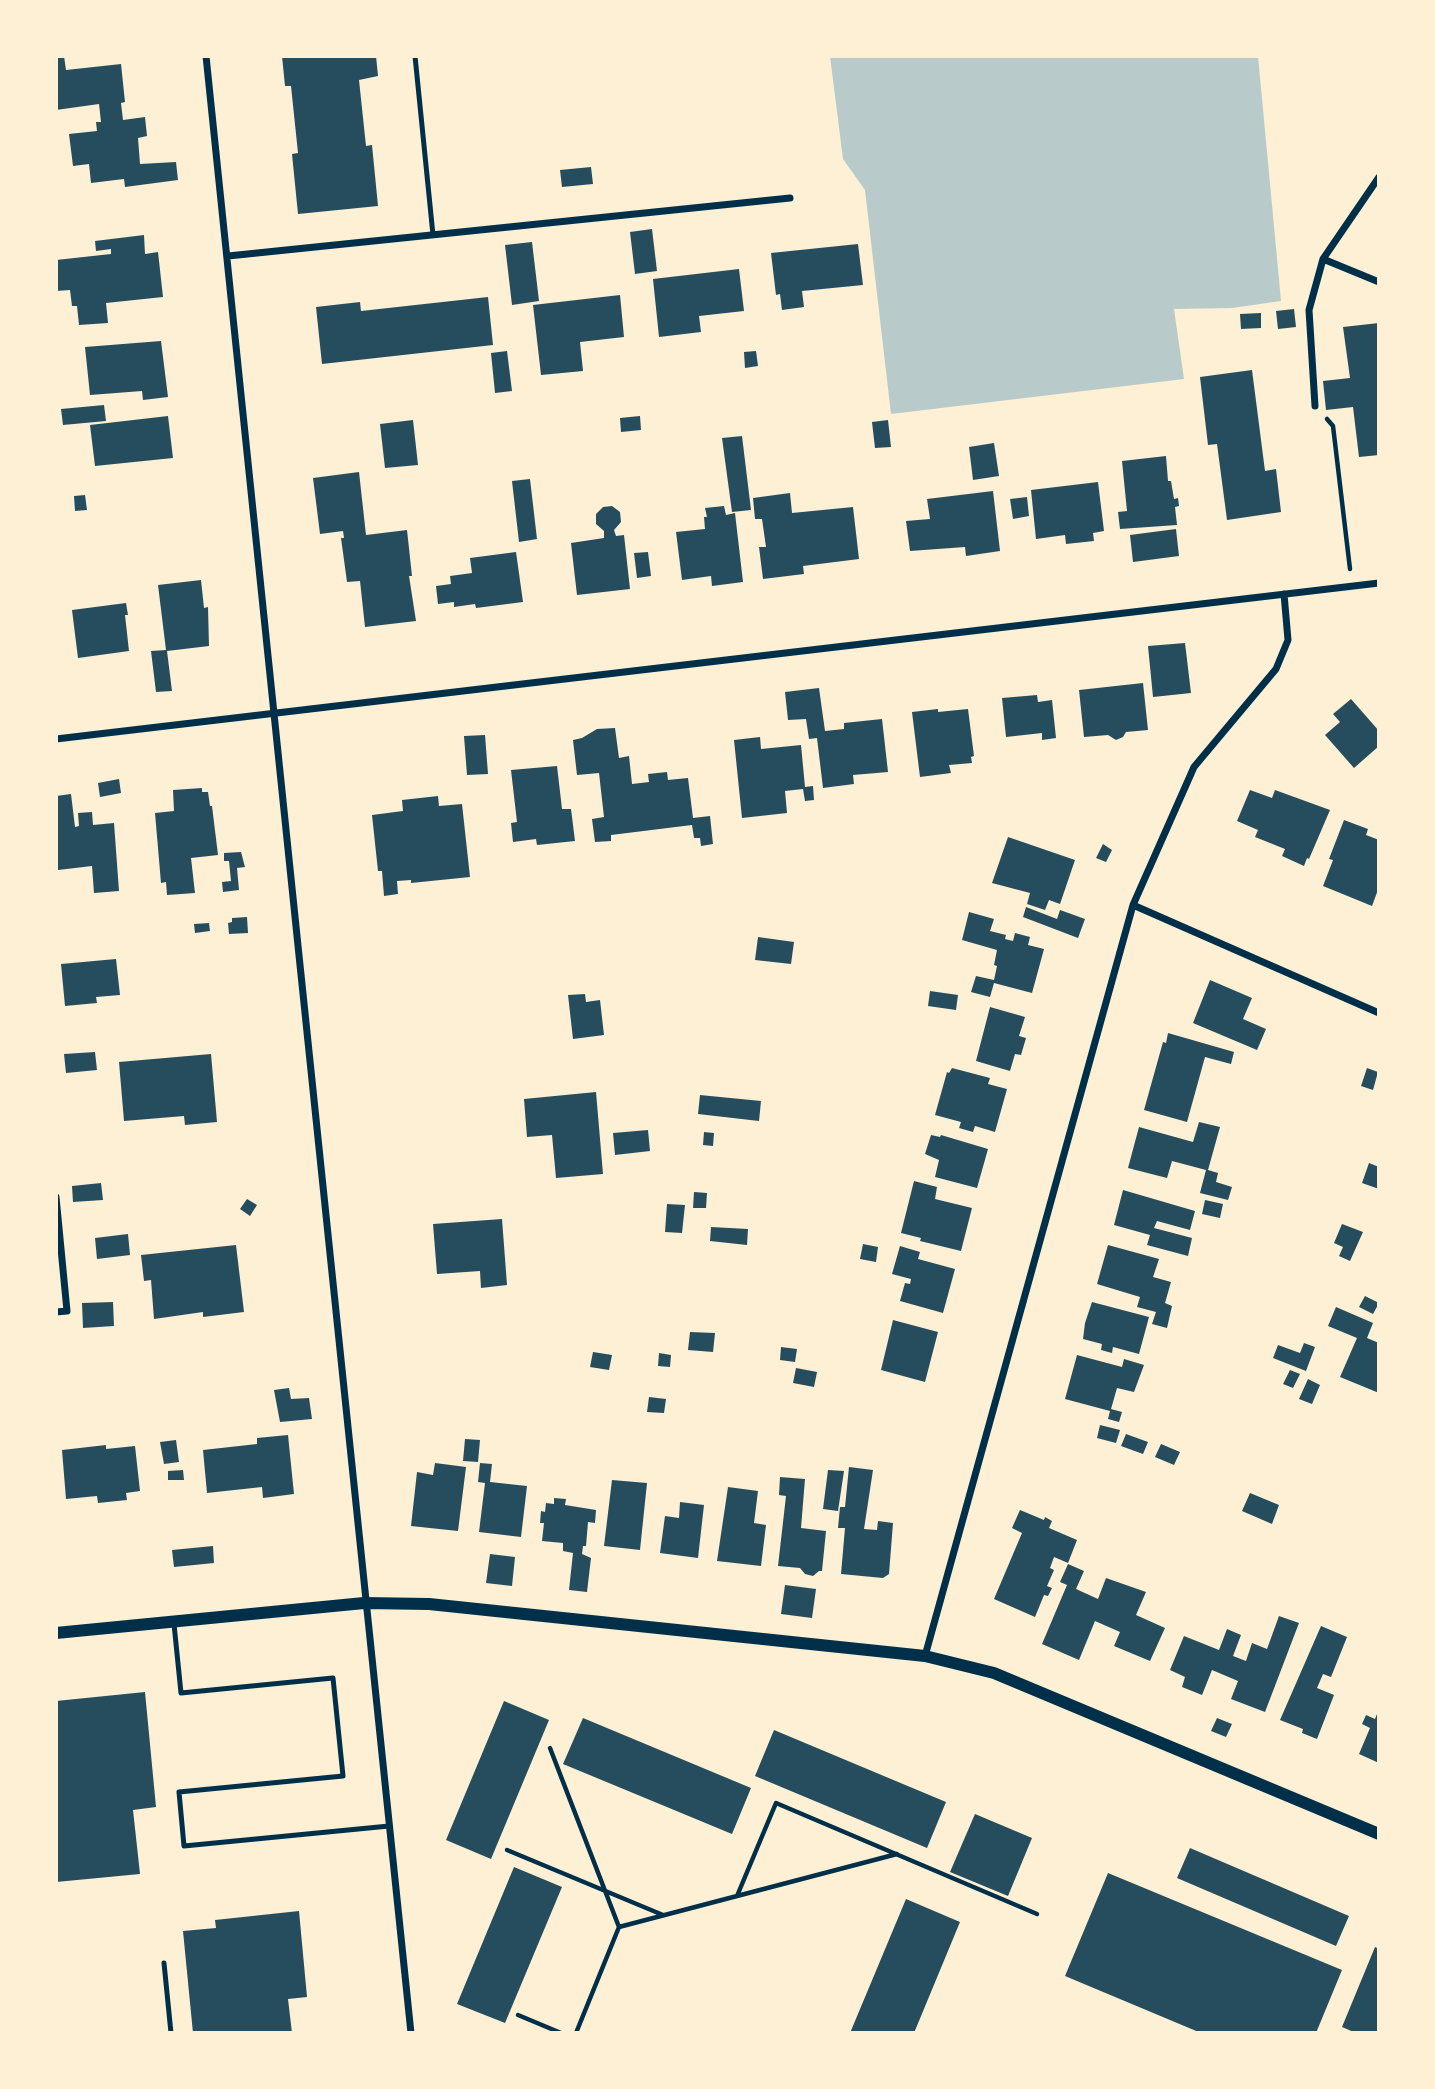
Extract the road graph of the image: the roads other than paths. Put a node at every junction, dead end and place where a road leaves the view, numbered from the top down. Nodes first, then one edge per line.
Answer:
1 (206, 56) edge
2 (415, 56) edge
3 (1379, 177) edge
4 (790, 198) dead end
5 (433, 235) junction
6 (228, 256) junction
7 (1323, 259) junction
8 (1379, 282) edge
9 (1315, 406) road end
10 (1379, 583) edge
11 (1284, 594) junction
12 (275, 712) junction
13 (56, 739) edge
14 (1133, 905) junction
15 (1379, 1013) edge
16 (56, 1197) edge
17 (56, 1312) edge
18 (365, 1602) junction
19 (174, 1621) junction
20 (56, 1633) edge
21 (925, 1656) junction
22 (389, 1826) junction
23 (1379, 1834) edge
24 (164, 1963) dead end
25 (172, 2033) edge
26 (411, 2033) edge

1 - 6 street
2 - 5 lane
3 - 7 street
4 - 5 street
5 - 6 street
6 - 12 street
7 - 8 street
7 - 9 street
10 - 11 street
11 - 12 street
11 - 14 street
12 - 13 street
12 - 18 street
14 - 15 street
14 - 21 street
16 - 17 street
18 - 19 street
18 - 21 street
18 - 22 street
19 - 20 street
19 - 22 lane
21 - 23 street
22 - 26 street
24 - 25 lane

